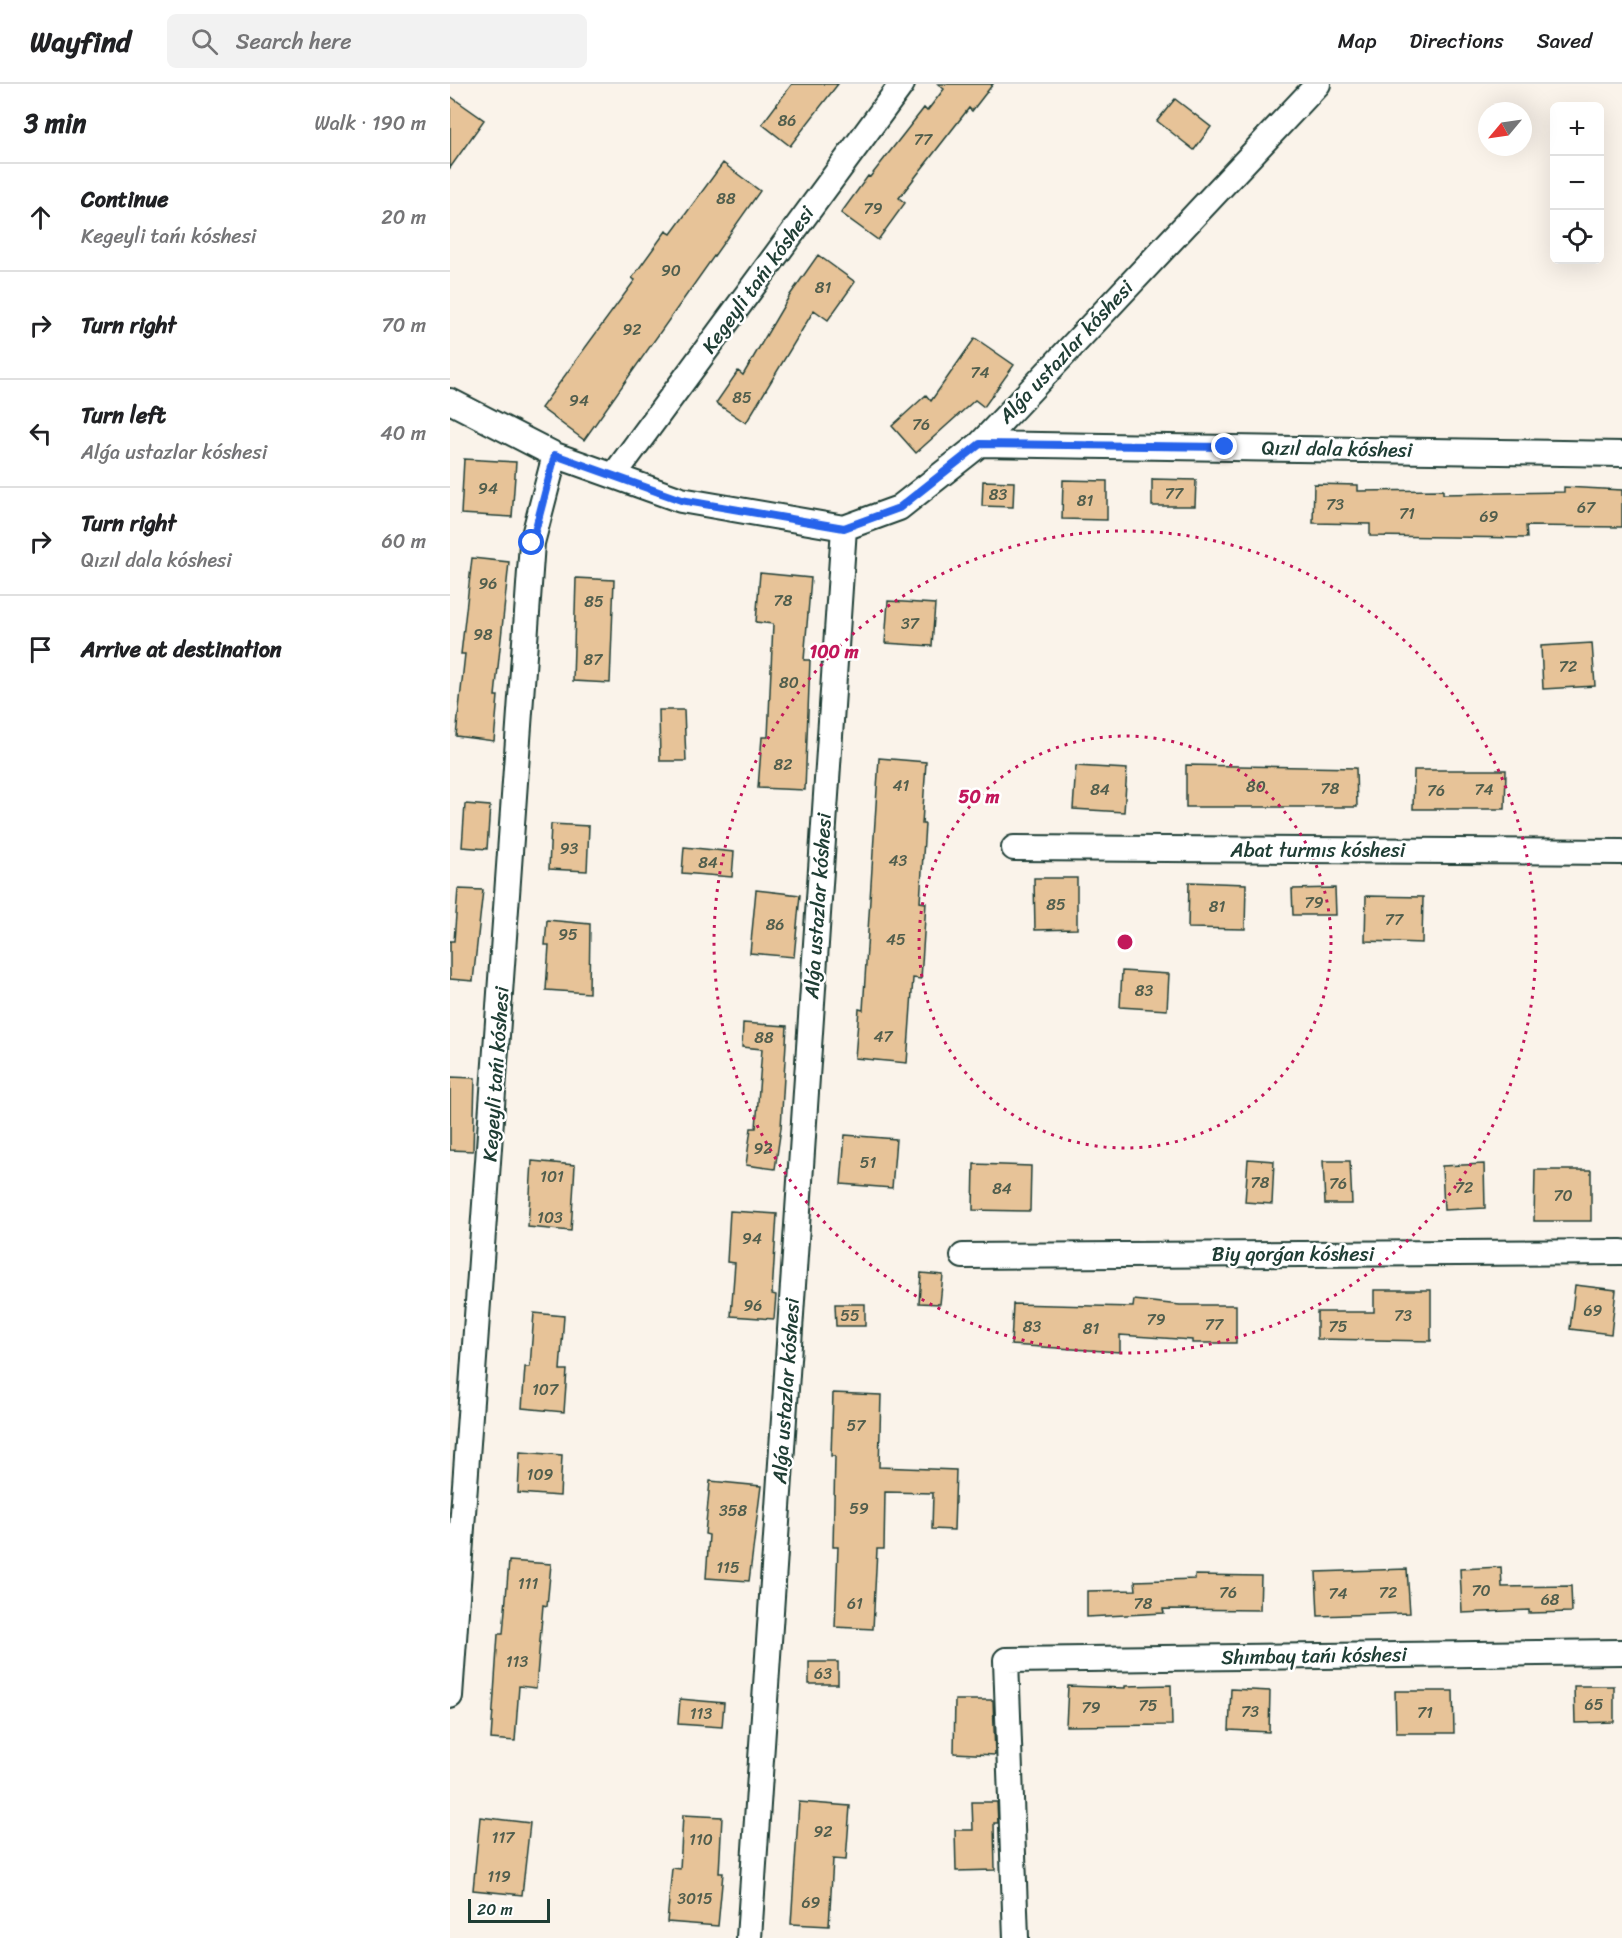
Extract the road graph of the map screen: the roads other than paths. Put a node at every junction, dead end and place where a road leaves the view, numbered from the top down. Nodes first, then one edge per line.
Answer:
1 (902, 84) edge
2 (1318, 84) edge
3 (450, 401) edge
4 (980, 444) junction
5 (1622, 454) edge
6 (555, 455) junction
7 (614, 475) junction
8 (844, 528) junction
9 (1014, 848) dead end
10 (1622, 852) edge
11 (1622, 1252) edge
12 (963, 1256) dead end
13 (1622, 1652) edge
14 (450, 1696) edge
15 (749, 1938) edge
16 (1016, 1938) edge

1 - 7 street, Kegeyli tańı kóshesi
2 - 4 street, Alǵa ustazlar kóshesi
3 - 6 street
4 - 5 street, Qızıl dala kóshesi
4 - 8 street, Alǵa ustazlar kóshesi
6 - 7 street
6 - 14 street, Kegeyli tańı kóshesi
7 - 8 street
8 - 15 street, Alǵa ustazlar kóshesi
9 - 10 street, Abat turmıs kóshesi
11 - 12 street, Biy qorǵan kóshesi
13 - 16 street, Shımbay tańı kóshesi

